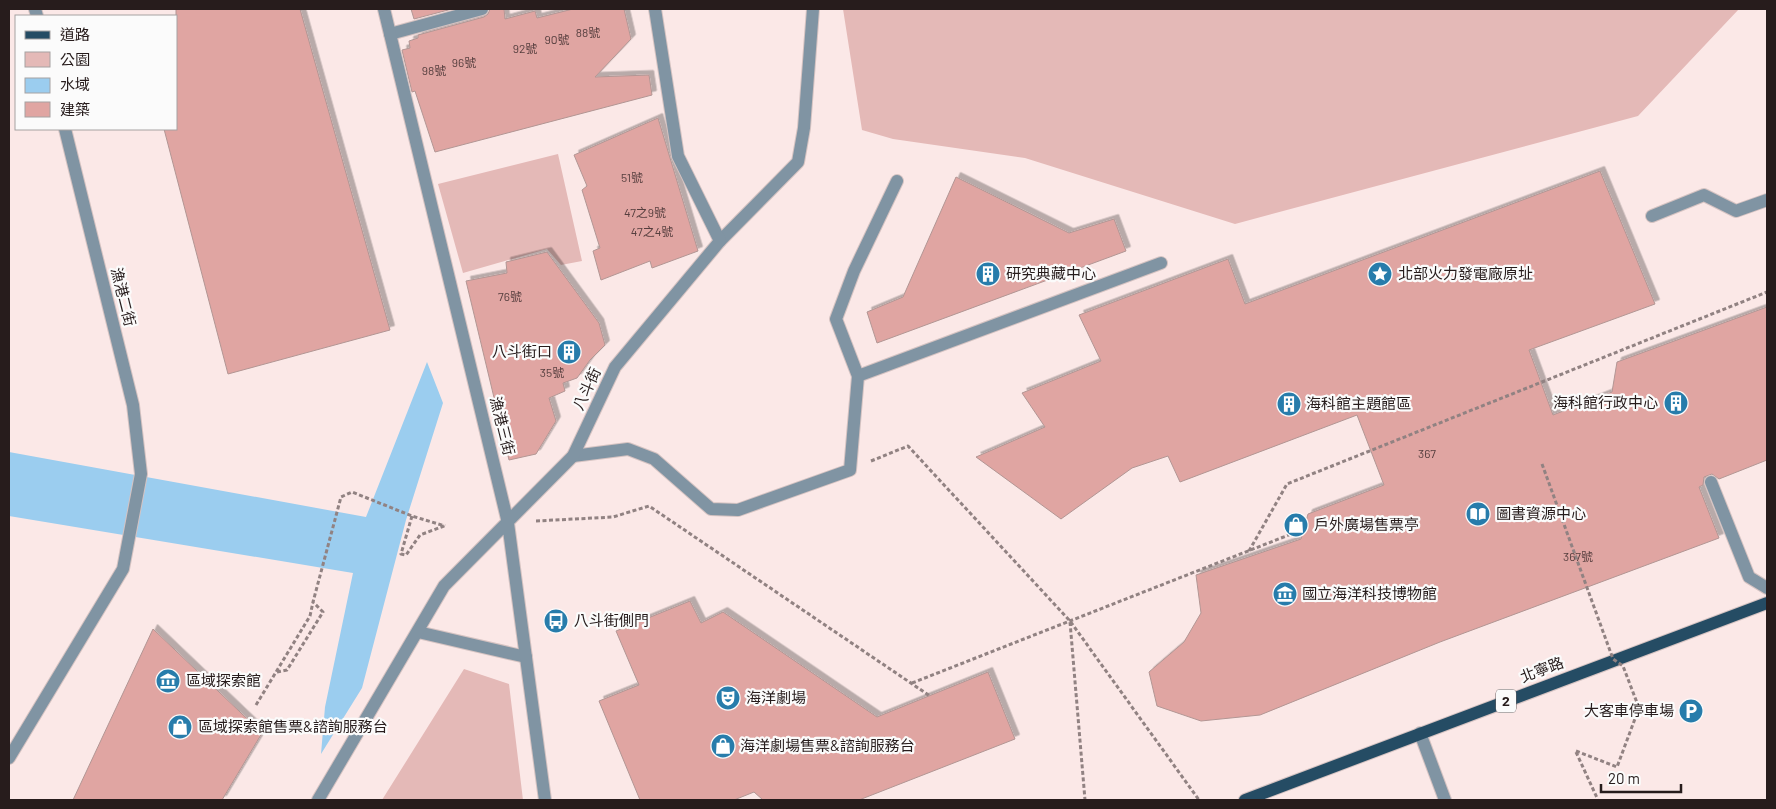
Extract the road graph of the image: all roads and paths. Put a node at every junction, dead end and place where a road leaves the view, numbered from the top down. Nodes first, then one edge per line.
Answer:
1 (384, 9) edge
2 (482, 9) edge
3 (655, 9) edge
4 (813, 9) edge
5 (390, 34) junction
6 (65, 130) edge
7 (897, 181) dead end
8 (1767, 200) edge
9 (1652, 216) dead end
10 (720, 241) junction
11 (1160, 263) dead end
12 (1767, 292) edge
13 (858, 376) junction
14 (573, 456) junction
15 (1542, 464) dead end
16 (850, 470) junction
17 (1711, 482) dead end
18 (412, 516) junction
19 (508, 523) junction
20 (1304, 529) dead end
21 (1249, 551) junction
22 (1767, 588) edge
23 (313, 602) junction
24 (1767, 603) edge
25 (1070, 621) junction
26 (418, 632) junction
27 (526, 657) junction
28 (277, 672) junction
29 (912, 684) junction
30 (930, 696) dead end
31 (256, 705) dead end
32 (1420, 733) junction
33 (9, 758) edge
34 (318, 800) edge
35 (545, 800) edge
36 (1085, 800) edge
37 (1199, 800) edge
38 (1245, 800) edge
39 (1445, 800) edge
40 (1598, 800) edge

1 - 5 street, 漁港三街
2 - 5 street
3 - 10 street
4 - 10 street, 八斗街
5 - 19 street, 漁港三街
6 - 33 street, 漁港二街
7 - 13 street
8 - 9 street
10 - 14 street, 八斗街
11 - 13 street
12 - 21 path
13 - 16 street
14 - 16 street
14 - 19 street, 八斗街
15 - 40 path, bridge
16 - 25 path
17 - 22 street
18 - 18 path
18 - 23 path
19 - 26 street
19 - 27 street
19 - 29 path
20 - 21 path
21 - 25 path
23 - 28 path
23 - 28 path
24 - 32 main road, 北寧路 / 2
25 - 29 path
25 - 36 path
25 - 37 path
26 - 27 street
26 - 34 street
27 - 35 street
28 - 31 path
29 - 30 path
32 - 38 main road, 北寧路 / 2
32 - 39 street

